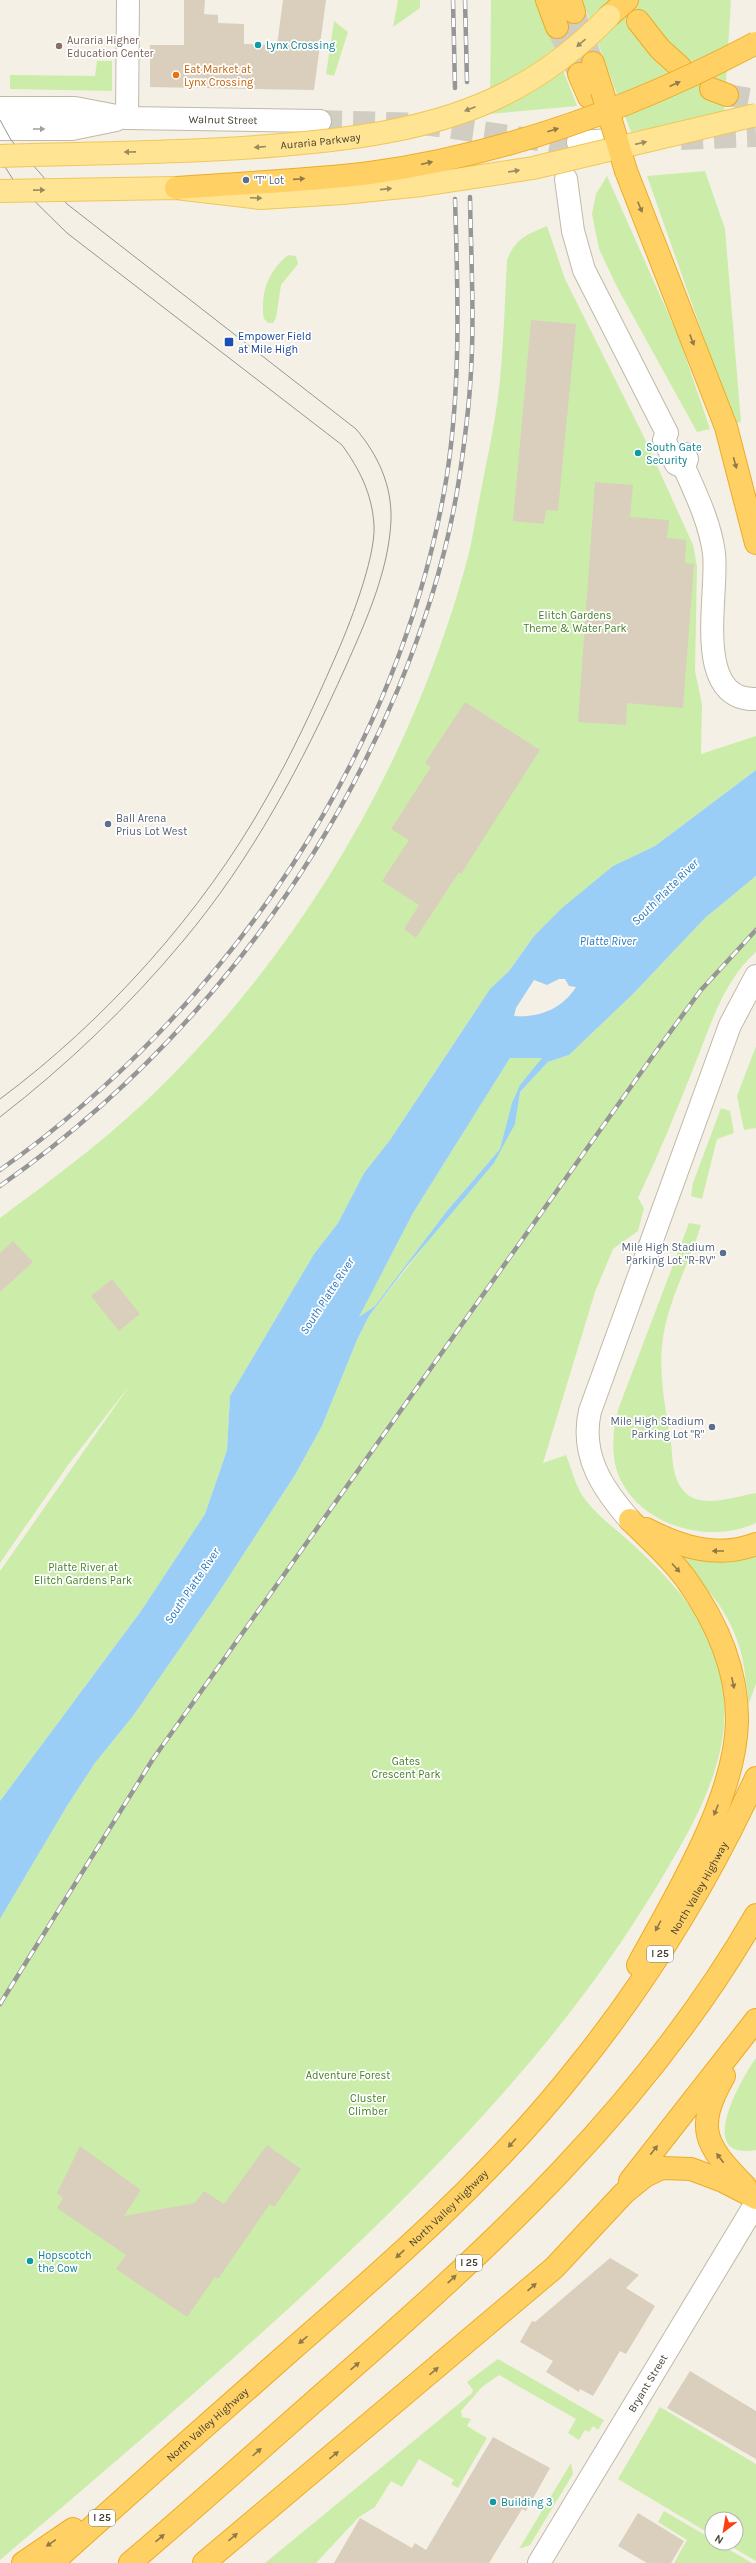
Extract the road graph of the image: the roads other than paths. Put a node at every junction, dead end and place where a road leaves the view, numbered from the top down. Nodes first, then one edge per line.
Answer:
1 (128, 0) edge
2 (547, 0) edge
3 (627, 0) edge
4 (609, 16) joint
5 (638, 21) dead end
6 (557, 27) tunnel mouth
7 (756, 43) edge
8 (680, 67) dead end
9 (586, 69) tunnel mouth
10 (0, 108) edge
11 (756, 115) edge
12 (127, 118) junction
13 (320, 121) tunnel mouth
14 (0, 130) edge
15 (613, 140) dead end
16 (578, 142) tunnel mouth
17 (0, 156) edge
18 (566, 179) dead end
19 (176, 188) junction
20 (0, 191) edge
21 (756, 542) edge
22 (756, 699) edge
23 (756, 976) edge
24 (630, 1520) junction
25 (756, 1544) edge
26 (756, 1778) edge
27 (756, 1915) edge
28 (756, 2020) edge
29 (756, 2024) edge
30 (539, 2114) junction
31 (756, 2198) edge
32 (756, 2203) edge
33 (596, 2224) junction
34 (152, 2473) junction
35 (23, 2563) edge
36 (52, 2563) edge
37 (130, 2563) edge
38 (204, 2563) edge
39 (539, 2563) edge

1 - 12 street
2 - 6 highway
3 - 4 highway
4 -> 17 main road, Auraria Parkway, bridge
5 - 8 highway
19 -> 7 highway, bridge
9 -> 21 highway, bridge
10 - 12 street, Walnut Street
19 -> 11 main road, bridge
12 - 13 street, Walnut Street
14 -> 12 street, Walnut Street
15 - 16 street
18 - 22 street
20 -> 19 main road, bridge
23 - 24 street
25 -> 24 highway
24 -> 30 highway
26 - 30 highway, North Valley Highway / I 25
37 -> 27 highway, I 25
33 -> 28 highway
31 -> 29 highway
30 -> 34 highway, North Valley Highway / I 25
31 - 33 highway
32 - 39 street, Bryant Street
38 -> 33 highway
34 -> 35 highway
34 - 36 highway, North Valley Highway / I 25

